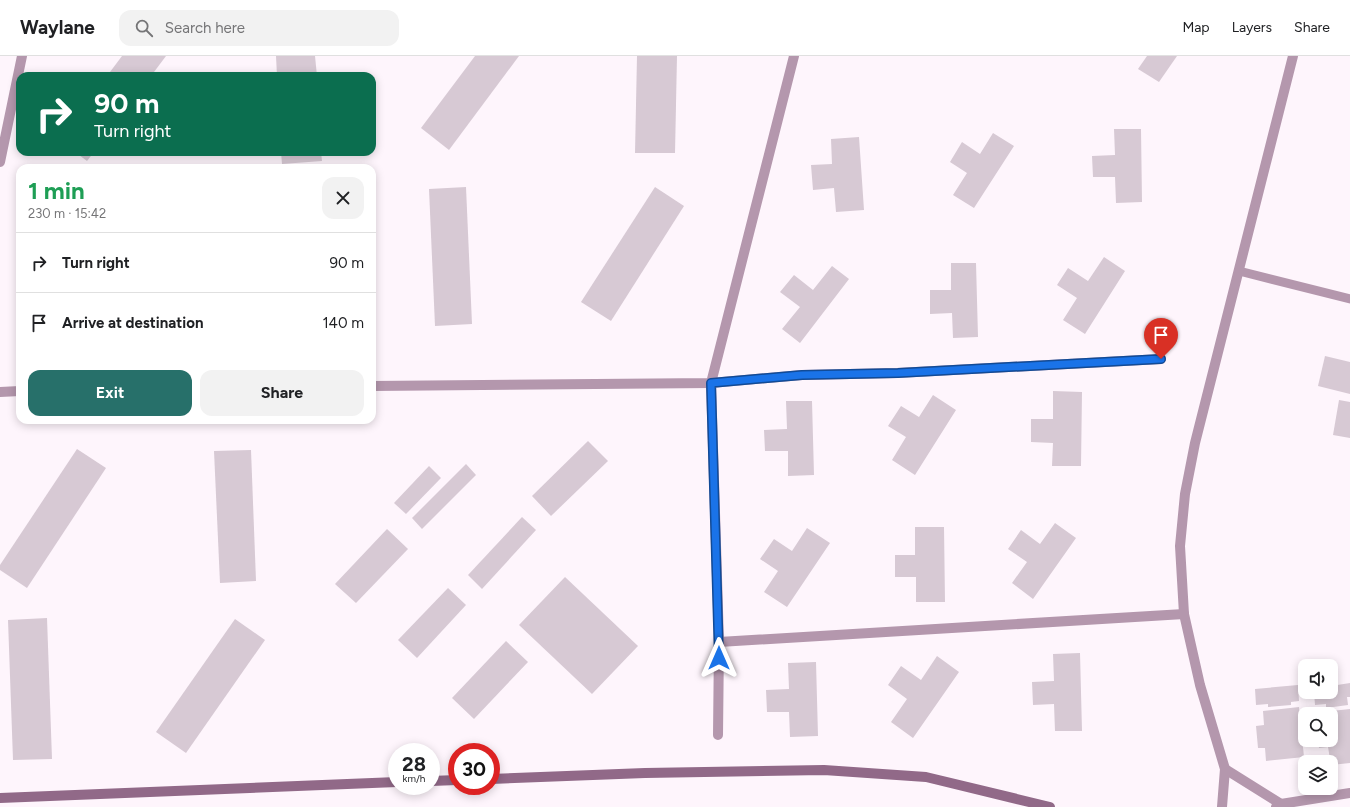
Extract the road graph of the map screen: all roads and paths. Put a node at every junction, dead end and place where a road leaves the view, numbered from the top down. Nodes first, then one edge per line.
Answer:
1 (22, 56) edge
2 (794, 56) edge
3 (1294, 56) edge
4 (19, 72) edge
5 (16, 85) edge
6 (0, 162) edge
7 (1239, 271) junction
8 (1350, 299) edge
9 (1161, 359) dead end
10 (711, 383) junction
11 (376, 386) edge
12 (16, 391) edge
13 (0, 392) edge
14 (1184, 614) junction
15 (719, 642) junction
16 (718, 735) dead end
17 (1225, 768) junction
18 (500, 779) edge
19 (388, 782) edge
20 (1350, 793) edge
21 (0, 798) edge
22 (1279, 806) edge
23 (1050, 807) edge
24 (1222, 807) edge

1 - 4 street
2 - 10 street
3 - 7 street
5 - 6 street
7 - 8 lane
7 - 14 street
9 - 10 street
10 - 11 street
10 - 15 street
12 - 13 street
14 - 15 street
14 - 17 street
15 - 16 street
17 - 22 street
17 - 24 street
18 - 23 main road
19 - 21 main road
20 - 22 street

